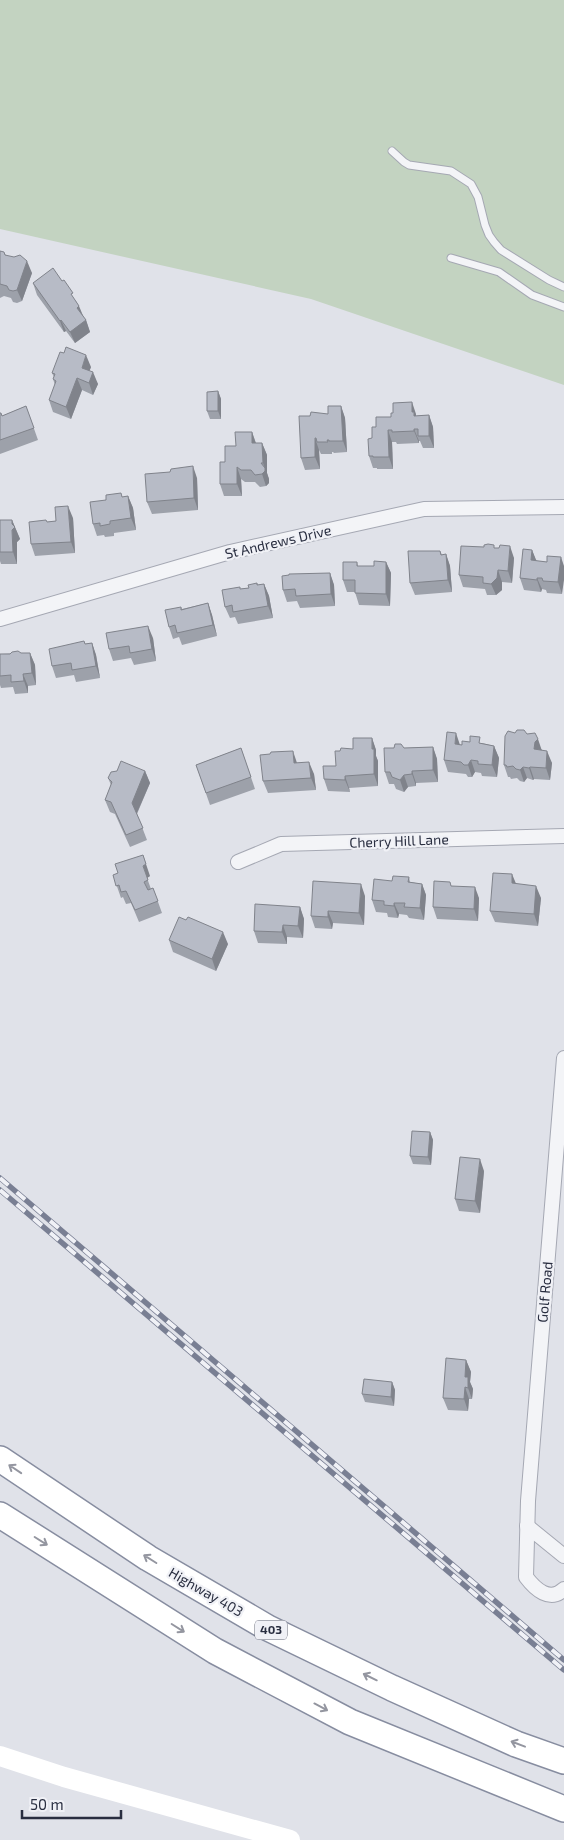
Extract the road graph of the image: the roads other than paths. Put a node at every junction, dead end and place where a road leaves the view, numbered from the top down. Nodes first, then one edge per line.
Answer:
1 (392, 151) dead end
2 (451, 258) dead end
3 (564, 287) edge
4 (564, 307) edge
5 (564, 507) edge
6 (0, 619) edge
7 (564, 836) edge
8 (238, 862) dead end
9 (564, 1058) edge
10 (0, 1459) edge
11 (0, 1515) edge
12 (527, 1526) junction
13 (564, 1556) edge
14 (564, 1589) edge
15 (0, 1756) edge
16 (564, 1761) edge
17 (564, 1809) edge
18 (290, 1840) edge

1 - 3 lane
2 - 4 lane
5 - 6 street, St Andrews Drive
7 - 8 street, Cherry Hill Lane
9 - 12 street, Golf Road
16 -> 10 highway, Highway 403 / 403
11 -> 17 highway
12 - 13 street
12 - 14 street, Golf Road
15 - 18 main road

